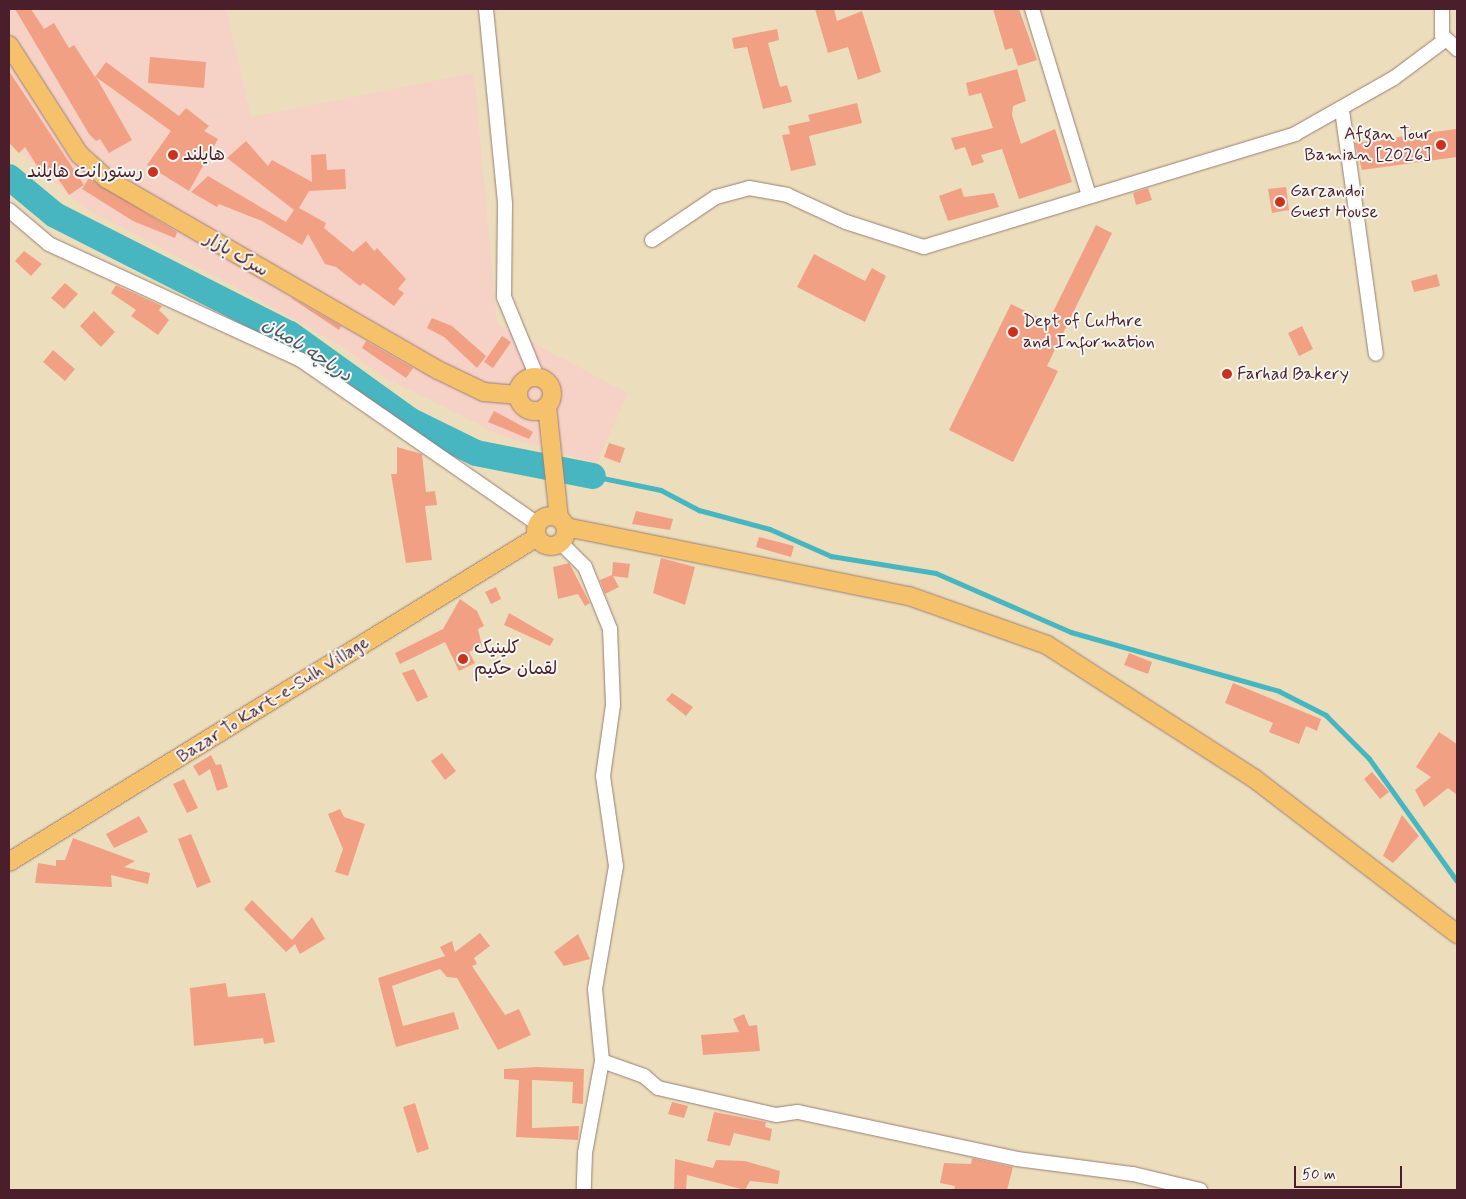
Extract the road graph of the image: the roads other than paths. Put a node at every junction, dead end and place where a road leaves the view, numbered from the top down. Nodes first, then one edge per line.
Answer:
1 (486, 9) edge
2 (1032, 9) edge
3 (1442, 9) edge
4 (1445, 40) junction
5 (9, 45) edge
6 (1457, 49) edge
7 (1342, 110) junction
8 (1089, 196) junction
9 (9, 210) edge
10 (652, 240) dead end
11 (1376, 354) dead end
12 (537, 378) junction
13 (518, 395) junction
14 (541, 408) junction
15 (552, 528) junction
16 (9, 862) edge
17 (1457, 934) edge
18 (602, 1061) junction
19 (584, 1190) edge
20 (1200, 1190) edge

1 - 12 street
2 - 8 street
3 - 4 street
4 - 6 street
4 - 7 street
5 - 13 main road, سرک بازار
7 - 8 street
7 - 11 street
8 - 10 street
9 - 15 street
12 - 13 main road
12 - 14 main road
13 - 14 main road
14 - 15 main road
15 - 16 main road, Bazar To Kart-e-Sulh Village
15 - 17 main road
15 - 18 street
18 - 19 street
18 - 20 street

